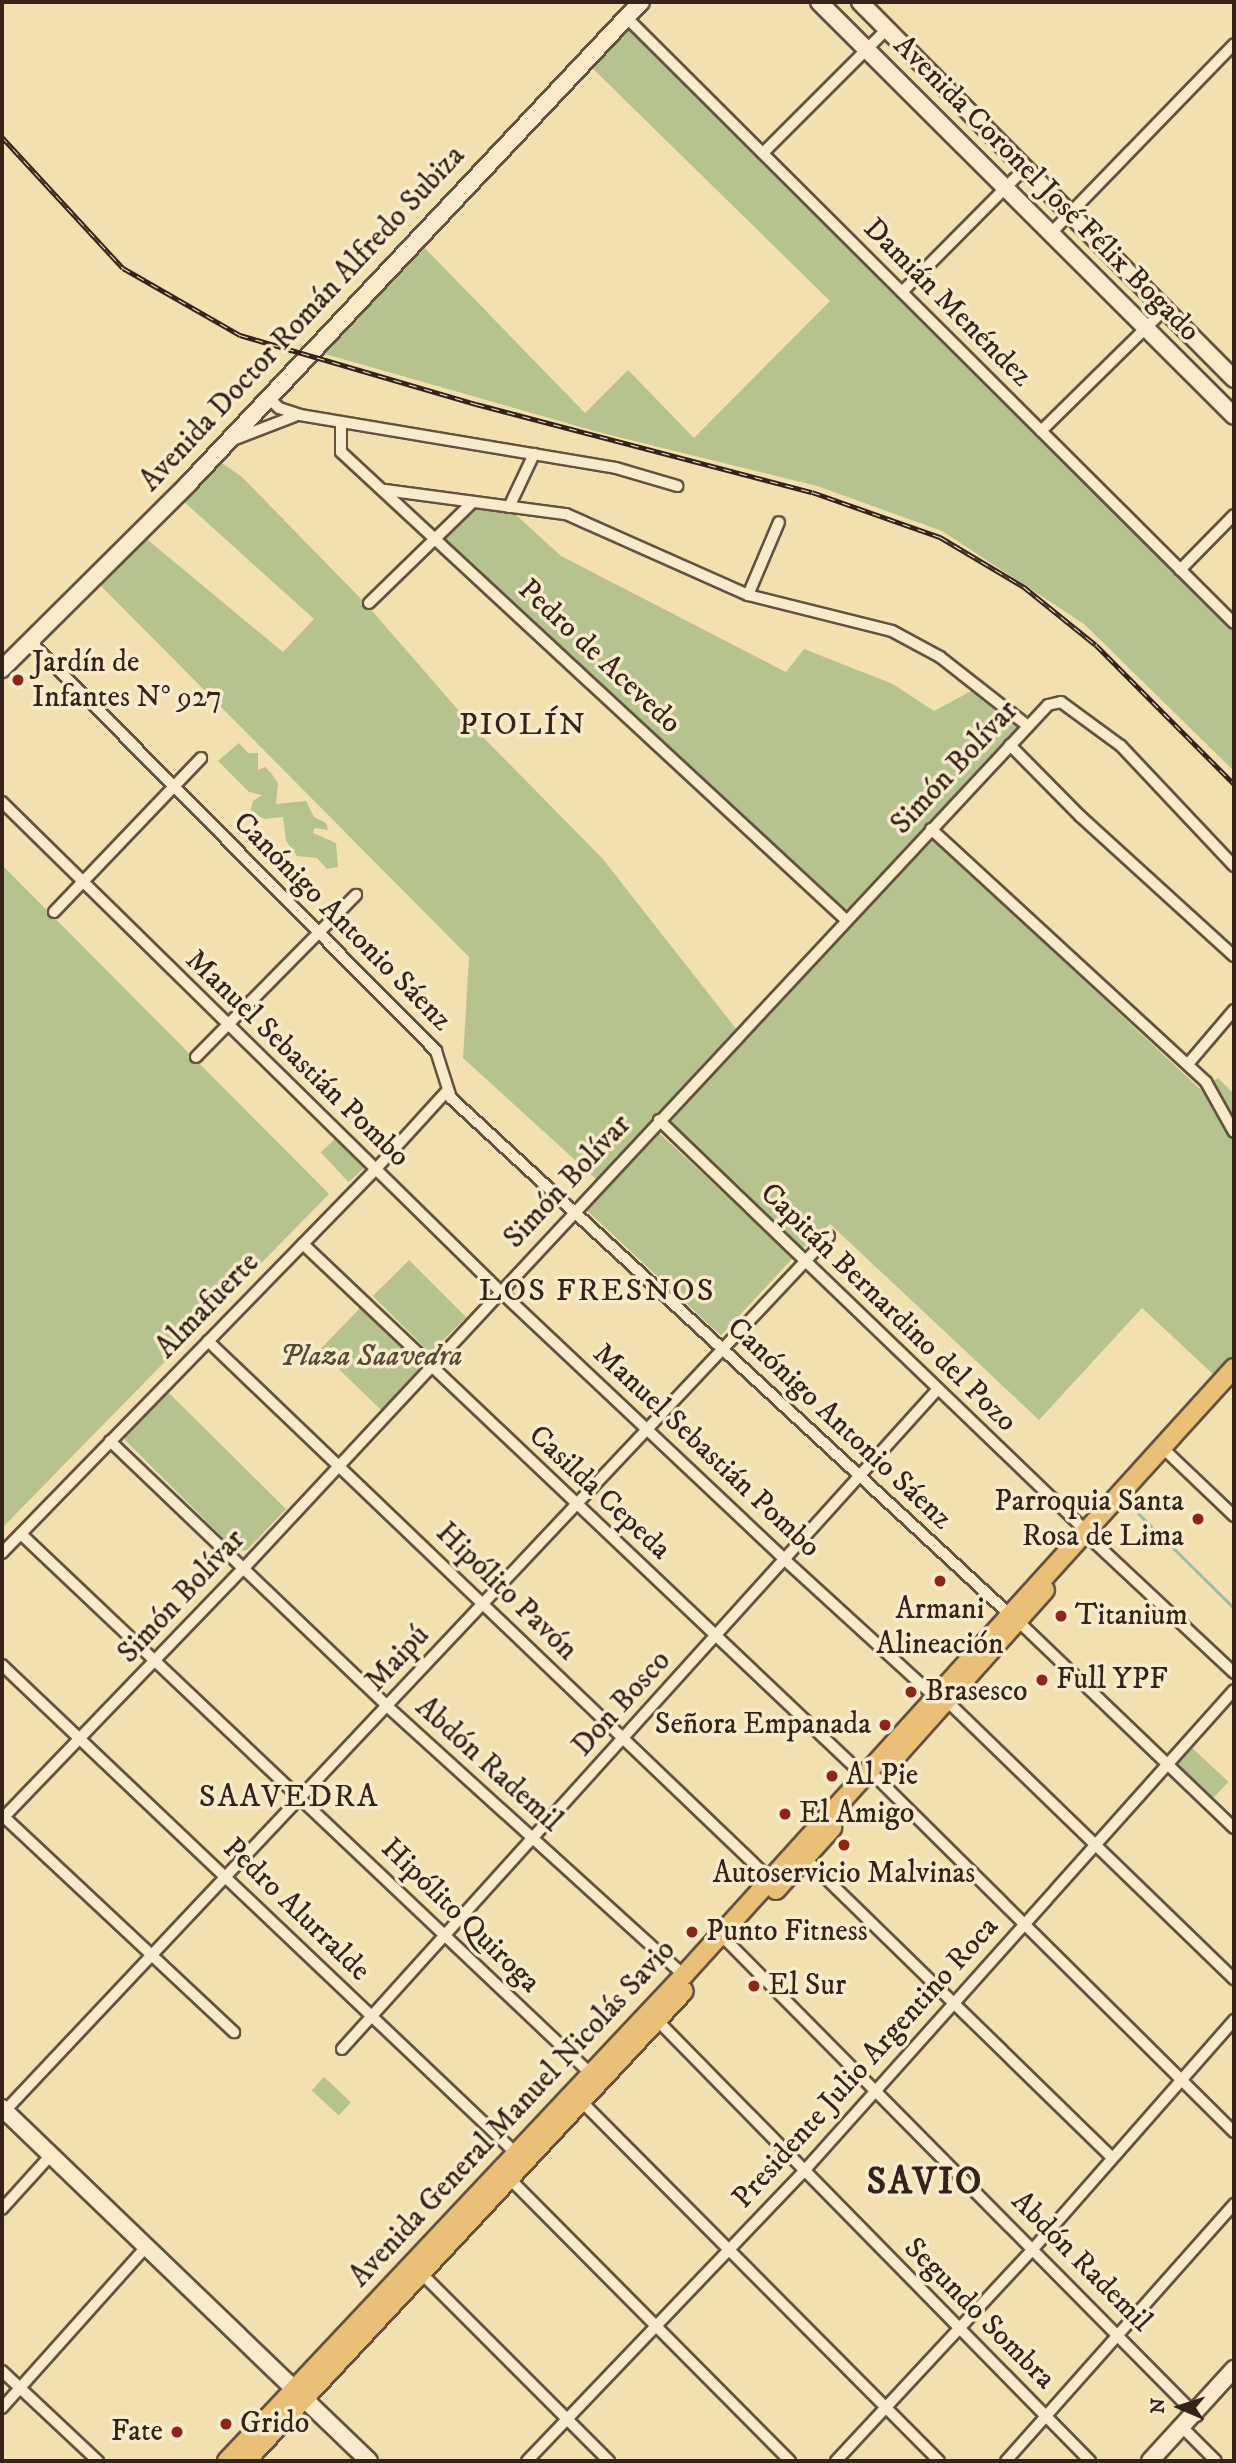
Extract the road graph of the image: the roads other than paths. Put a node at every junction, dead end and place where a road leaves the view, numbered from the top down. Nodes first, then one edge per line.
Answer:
1 (641, 2) edge
2 (819, 2) edge
3 (860, 2) edge
4 (626, 17) junction
5 (887, 29) junction
6 (1234, 44) edge
7 (867, 50) junction
8 (763, 153) junction
9 (1025, 168) junction
10 (1005, 188) junction
11 (1069, 212) junction
12 (1051, 233) junction
13 (902, 292) junction
14 (1165, 309) junction
15 (1145, 327) junction
16 (1234, 379) edge
17 (269, 398) junction
18 (300, 415) junction
19 (1234, 416) edge
20 (341, 422) junction
21 (1041, 431) junction
22 (226, 443) junction
23 (534, 454) junction
24 (677, 485) dead end
25 (385, 490) junction
26 (473, 502) junction
27 (509, 507) junction
28 (1234, 515) edge
29 (779, 522) dead end
30 (438, 539) junction
31 (1180, 570) junction
32 (748, 595) junction
33 (369, 603) dead end
34 (1234, 624) edge
35 (30, 640) junction
36 (2, 669) edge
37 (1028, 726) junction
38 (1010, 745) junction
39 (201, 758) dead end
40 (173, 788) junction
41 (2, 802) edge
42 (931, 829) junction
43 (1234, 866) edge
44 (83, 881) junction
45 (356, 895) dead end
46 (54, 912) dead end
47 (846, 920) junction
48 (320, 932) junction
49 (1234, 956) edge
50 (1234, 1010) edge
51 (226, 1026) junction
52 (196, 1057) dead end
53 (1188, 1064) junction
54 (447, 1091) junction
55 (659, 1120) junction
56 (1234, 1132) edge
57 (375, 1170) junction
58 (576, 1210) junction
59 (829, 1236) dead end
60 (303, 1244) junction
61 (804, 1262) junction
62 (500, 1291) junction
63 (208, 1341) junction
64 (723, 1348) junction
65 (430, 1367) junction
66 (1234, 1368) edge
67 (1234, 1384) edge
68 (937, 1390) junction
69 (649, 1430) junction
70 (110, 1441) junction
71 (1169, 1454) junction
72 (337, 1465) junction
73 (858, 1479) junction
74 (576, 1505) junction
75 (1234, 1516) edge
76 (21, 1534) junction
77 (1088, 1535) junction
78 (2, 1553) edge
79 (785, 1560) junction
80 (243, 1569) junction
81 (482, 1604) junction
82 (1013, 1617) junction
83 (715, 1637) junction
84 (156, 1661) junction
85 (2, 1665) edge
86 (1234, 1673) edge
87 (1234, 1690) edge
88 (941, 1698) junction
89 (388, 1707) junction
90 (78, 1737) junction
91 (625, 1739) junction
92 (1168, 1762) junction
93 (870, 1777) junction
94 (301, 1797) junction
95 (2, 1817) edge
96 (1234, 1828) edge
97 (533, 1839) junction
98 (1096, 1842) junction
99 (805, 1858) junction
100 (226, 1876) junction
101 (770, 1879) junction
102 (1024, 1922) junction
103 (444, 1936) junction
104 (724, 1938) junction
105 (152, 1955) junction
106 (684, 1975) junction
107 (1234, 1979) edge
108 (953, 2005) junction
109 (372, 2016) junction
110 (1234, 2020) edge
111 (658, 2021) junction
112 (234, 2032) dead end
113 (342, 2049) dead end
114 (591, 2074) junction
115 (1180, 2079) junction
116 (877, 2090) junction
117 (582, 2102) junction
118 (3, 2111) edge
119 (1234, 2132) edge
120 (51, 2155) junction
121 (521, 2158) junction
122 (1112, 2158) junction
123 (804, 2171) junction
124 (505, 2175) junction
125 (1234, 2204) edge
126 (2, 2209) edge
127 (146, 2247) junction
128 (1033, 2249) junction
129 (730, 2250) junction
130 (421, 2273) junction
131 (655, 2327) junction
132 (958, 2329) junction
133 (1118, 2334) junction
134 (1234, 2369) edge
135 (2, 2371) edge
136 (1234, 2379) edge
137 (20, 2389) junction
138 (299, 2393) junction
139 (888, 2406) junction
140 (2, 2408) edge
141 (1045, 2415) junction
142 (1196, 2416) junction
143 (568, 2420) junction
144 (1184, 2429) junction
145 (98, 2461) edge
146 (227, 2461) edge
147 (246, 2461) edge
148 (369, 2461) edge
149 (527, 2461) edge
150 (609, 2461) edge
151 (790, 2461) edge
152 (836, 2461) edge
153 (939, 2461) edge
154 (1006, 2461) edge
155 (1090, 2461) edge
156 (1150, 2461) edge
157 (1162, 2461) edge
158 (1216, 2461) edge

1 - 4 main road, Avenida Doctor Román Alfredo Subiza
2 - 7 main road, Avenida Coronel José Félix Bogado
3 - 5 main road, Avenida Coronel José Félix Bogado
4 - 8 street, Damián Menéndez
4 - 17 main road, Avenida Doctor Román Alfredo Subiza
5 - 7 street
5 - 9 main road, Avenida Coronel José Félix Bogado
6 - 11 street
7 - 8 street
7 - 10 main road, Avenida Coronel José Félix Bogado
8 - 13 street, Damián Menéndez
9 - 10 street
9 - 11 main road, Avenida Coronel José Félix Bogado
10 - 12 main road, Avenida Coronel José Félix Bogado
10 - 13 street
11 - 12 street
11 - 14 main road, Avenida Coronel José Félix Bogado
12 - 15 main road, Avenida Coronel José Félix Bogado
13 - 21 street, Damián Menéndez
14 - 15 street
14 - 16 main road, Avenida Coronel José Félix Bogado
15 - 19 main road, Avenida Coronel José Félix Bogado
15 - 21 street
17 - 18 street
17 - 22 main road, Avenida Doctor Román Alfredo Subiza
18 - 20 street
18 - 22 street
20 - 23 street
20 - 25 street, Pedro de Acevedo
21 - 31 street, Damián Menéndez
22 - 35 main road, Avenida Doctor Román Alfredo Subiza
23 - 24 street
23 - 27 street
25 - 26 street
25 - 30 street, Pedro de Acevedo
26 - 27 street
26 - 30 street
27 - 32 street
28 - 31 street
29 - 32 street
30 - 33 street
30 - 47 street, Pedro de Acevedo
31 - 34 street, Damián Menéndez
32 - 37 street
35 - 36 main road, Avenida Doctor Román Alfredo Subiza
35 - 40 street, Canónigo Antonio Sáenz
37 - 38 street, Simón Bolívar
37 - 43 street, Simón Bolívar
38 - 42 street, Simón Bolívar
38 - 49 street
39 - 40 street
40 - 44 street
40 - 48 street, Canónigo Antonio Sáenz
41 - 44 street, Manuel Sebastián Pombo
42 - 47 street, Simón Bolívar
42 - 53 street
44 - 46 street
44 - 51 street, Manuel Sebastián Pombo
45 - 48 street
47 - 55 street, Simón Bolívar
48 - 51 street
48 - 54 street, Canónigo Antonio Sáenz
50 - 53 street
51 - 52 street
51 - 57 street, Manuel Sebastián Pombo
53 - 56 street
54 - 57 street, Almafuerte
54 - 58 street, Canónigo Antonio Sáenz
55 - 58 street, Simón Bolívar
55 - 61 street, Capitán Bernardino del Pozo
57 - 60 street, Almafuerte
57 - 62 street, Manuel Sebastián Pombo
58 - 62 street, Simón Bolívar
58 - 64 street, Canónigo Antonio Sáenz
59 - 61 street, Maipú
60 - 63 street, Almafuerte
60 - 65 street, Casilda Cepeda
61 - 64 street, Maipú
61 - 68 street, Capitán Bernardino del Pozo
62 - 65 street, Simón Bolívar
62 - 69 street, Manuel Sebastián Pombo
63 - 70 street, Almafuerte
63 - 72 street, Hipólito Pavón
64 - 69 street, Maipú
64 - 73 street, Canónigo Antonio Sáenz
65 - 72 street, Simón Bolívar
65 - 74 street, Casilda Cepeda
66 - 77 main road, Avenida General Manuel Nicolás Savio
67 - 71 main road, Avenida General Manuel Nicolás Savio
68 - 73 street, Don Bosco
68 - 77 street, Capitán Bernardino del Pozo
69 - 74 street, Maipú
69 - 79 street, Manuel Sebastián Pombo
70 - 76 street, Almafuerte
70 - 80 street, Abdón Rademil
71 - 75 street
71 - 77 main road, Avenida General Manuel Nicolás Savio
72 - 80 street, Simón Bolívar
72 - 81 street, Hipólito Pavón
73 - 79 street, Don Bosco
73 - 82 street, Canónigo Antonio Sáenz
74 - 81 street, Maipú
74 - 83 street, Casilda Cepeda
76 - 78 street, Almafuerte
76 - 84 street, Hipólito Quiroga
77 - 82 main road, Avenida General Manuel Nicolás Savio
77 - 86 street, Capitán Bernardino del Pozo
79 - 83 street, Don Bosco
79 - 88 street, Manuel Sebastián Pombo
80 - 84 street, Simón Bolívar
80 - 89 street, Abdón Rademil
81 - 89 street, Maipú
81 - 91 street, Hipólito Pavón
82 - 88 main road, Avenida General Manuel Nicolás Savio
82 - 92 street, Canónigo Antonio Sáenz
83 - 91 street, Don Bosco
83 - 93 street, Casilda Cepeda
84 - 90 street, Simón Bolívar
84 - 94 street, Hipólito Quiroga
85 - 90 street, Pedro Alurralde
87 - 92 street, Presidente Julio Argentino Roca
88 - 93 main road, Avenida General Manuel Nicolás Savio
88 - 98 street, Manuel Sebastián Pombo
89 - 94 street, Maipú
89 - 97 street, Abdón Rademil
90 - 95 street, Simón Bolívar
90 - 100 street, Pedro Alurralde
91 - 97 street, Don Bosco
91 - 101 street, Hipólito Pavón
92 - 96 street, Canónigo Antonio Sáenz
92 - 98 street, Presidente Julio Argentino Roca
93 - 99 main road, Avenida General Manuel Nicolás Savio
93 - 101 main road, Avenida General Manuel Nicolás Savio
93 - 102 street, Casilda Cepeda
94 - 100 street, Maipú
94 - 103 street, Hipólito Quiroga
95 - 105 street
97 - 103 street, Don Bosco
97 - 106 street, Abdón Rademil
98 - 102 street, Presidente Julio Argentino Roca
98 - 107 street, Manuel Sebastián Pombo
99 - 104 main road, Avenida General Manuel Nicolás Savio
99 - 108 street
100 - 105 street, Maipú
100 - 109 street, Pedro Alurralde
101 - 104 main road, Avenida General Manuel Nicolás Savio
102 - 108 street, Presidente Julio Argentino Roca
102 - 115 street, Casilda Cepeda
103 - 109 street, Don Bosco
103 - 114 street, Hipólito Quiroga
104 - 106 main road, Avenida General Manuel Nicolás Savio
104 - 111 main road, Avenida General Manuel Nicolás Savio
104 - 116 street, Abdón Rademil
105 - 112 street
105 - 118 street, Maipú
106 - 114 main road, Avenida General Manuel Nicolás Savio
108 - 116 street, Presidente Julio Argentino Roca
108 - 122 street
109 - 113 street, Don Bosco
109 - 121 street, Pedro Alurralde
110 - 115 street
111 - 117 main road, Avenida General Manuel Nicolás Savio
111 - 123 street, Segundo Sombra
114 - 121 main road, Avenida General Manuel Nicolás Savio
115 - 119 street, Casilda Cepeda
115 - 122 street
116 - 123 street, Presidente Julio Argentino Roca
116 - 128 street, Abdón Rademil
117 - 121 main road, Avenida General Manuel Nicolás Savio
117 - 129 street
118 - 120 main road
120 - 126 street
120 - 127 main road
121 - 124 main road, Avenida General Manuel Nicolás Savio
122 - 128 street
123 - 129 street, Presidente Julio Argentino Roca
123 - 132 street, Segundo Sombra
124 - 130 main road, Avenida General Manuel Nicolás Savio
124 - 131 street
124 - 138 main road, Avenida General Manuel Nicolás Savio
125 - 133 street
127 - 137 street
127 - 138 main road
128 - 132 street
128 - 133 street, Abdón Rademil
129 - 131 street, Presidente Julio Argentino Roca
129 - 139 street
130 - 138 main road, Avenida General Manuel Nicolás Savio
130 - 143 street
131 - 143 street, Presidente Julio Argentino Roca
131 - 151 street
132 - 139 street
132 - 141 street, Segundo Sombra
133 - 141 street
133 - 142 street, Abdón Rademil
134 - 142 main road
135 - 137 street
136 - 142 main road
137 - 140 street
137 - 145 street
138 - 146 main road, Avenida General Manuel Nicolás Savio
138 - 147 main road, Avenida General Manuel Nicolás Savio
138 - 148 main road
139 - 152 street
139 - 153 street
141 - 154 street
141 - 155 street, Segundo Sombra
142 - 144 main road
143 - 149 street, Presidente Julio Argentino Roca
143 - 150 street
144 - 156 main road
144 - 157 main road
144 - 158 street

